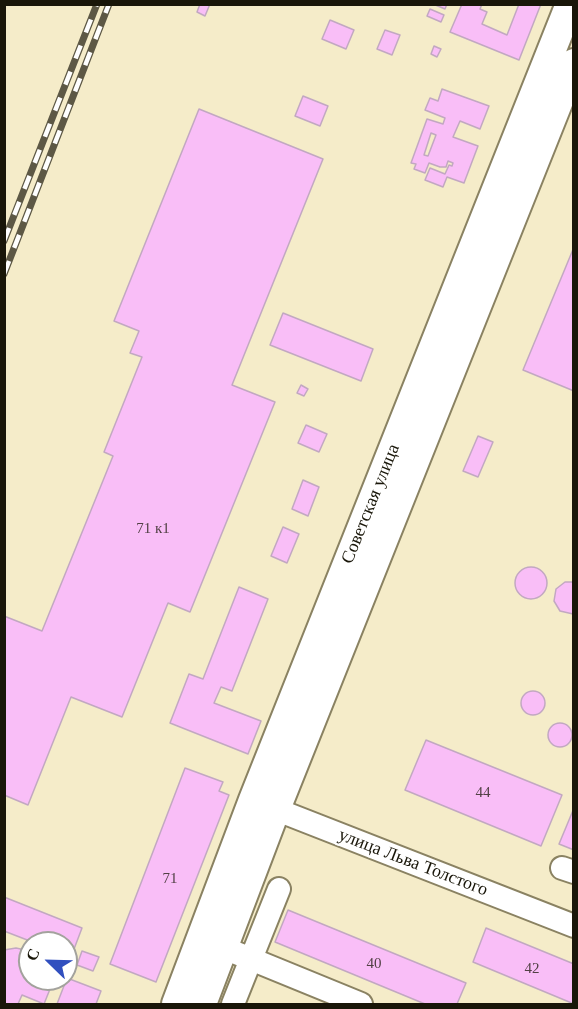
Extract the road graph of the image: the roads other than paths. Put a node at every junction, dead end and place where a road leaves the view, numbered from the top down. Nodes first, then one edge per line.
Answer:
1 (570, 4) edge
2 (573, 63) edge
3 (264, 805) junction
4 (279, 889) dead end
5 (573, 926) edge
6 (224, 948) junction
7 (251, 959) junction
8 (176, 1005) edge
9 (202, 1005) edge
10 (233, 1005) edge
11 (361, 1005) edge

1 - 3 main road, Советская улица
2 - 3 main road, Советская улица
3 - 5 street, улица Льва Толстого
3 - 6 main road, Советская улица
3 - 8 main road, Советская улица
4 - 7 street
6 - 7 street
6 - 9 main road, Советская улица
7 - 10 street
7 - 11 street

